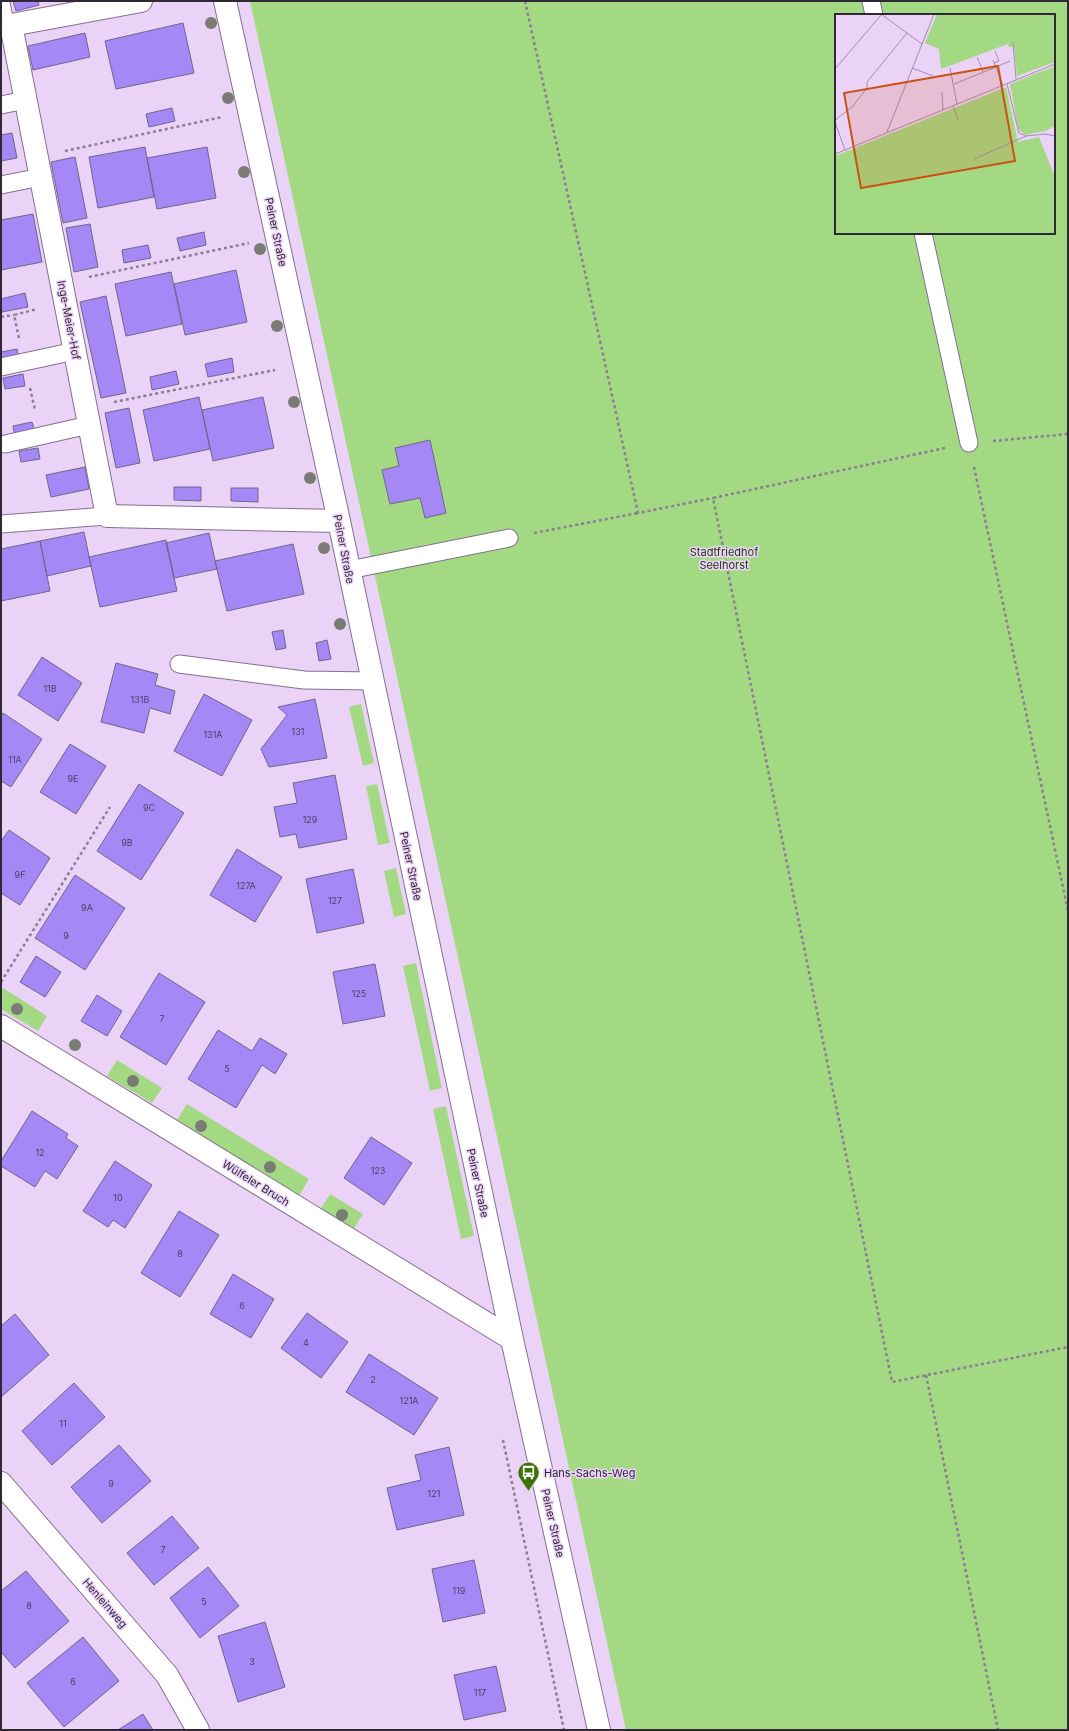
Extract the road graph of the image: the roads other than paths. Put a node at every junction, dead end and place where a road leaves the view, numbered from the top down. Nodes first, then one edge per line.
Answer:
1 (141, 1) edge
2 (225, 1) edge
3 (871, 1) edge
4 (1, 3) edge
5 (874, 14) edge
6 (6, 27) edge
7 (26, 100) junction
8 (1, 105) edge
9 (39, 167) junction
10 (1, 185) edge
11 (923, 234) edge
12 (75, 351) junction
13 (1, 366) edge
14 (88, 416) junction
15 (969, 443) road end
16 (6, 444) dead end
17 (107, 516) junction
18 (339, 521) junction
19 (1, 524) edge
20 (509, 538) road end
21 (349, 570) junction
22 (179, 664) dead end
23 (372, 681) junction
24 (1, 1026) edge
25 (512, 1339) junction
26 (1, 1483) edge
27 (198, 1730) edge
28 (599, 1730) edge

1 - 6 street
2 - 18 street, Peiner Straße
3 - 5 lane
4 - 6 lane
6 - 7 street, Inge-Meier-Hof
7 - 8 lane
7 - 9 street, Inge-Meier-Hof
9 - 10 lane
9 - 12 street, Inge-Meier-Hof
11 - 15 lane
12 - 13 lane
12 - 14 street, Inge-Meier-Hof
14 - 16 lane
14 - 17 street, Inge-Meier-Hof
17 - 18 street
17 - 19 lane
18 - 21 street, Peiner Straße
20 - 21 lane
21 - 23 street, Peiner Straße
22 - 23 lane
23 - 25 street, Peiner Straße
24 - 25 street, Wülfeler Bruch
25 - 28 street, Peiner Straße
26 - 27 street, Henleinweg

